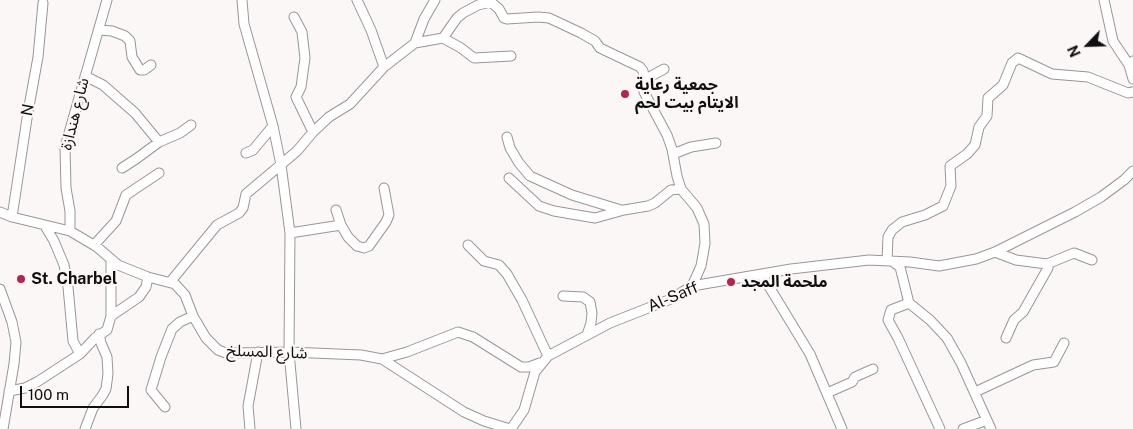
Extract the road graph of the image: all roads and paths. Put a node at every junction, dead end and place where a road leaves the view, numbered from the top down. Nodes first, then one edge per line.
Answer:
1 (107, 0) edge
2 (242, 0) edge
3 (357, 0) edge
4 (435, 0) edge
5 (1104, 0) edge
6 (495, 1) edge
7 (43, 3) dead end
8 (294, 16) dead end
9 (99, 30) junction
10 (443, 38) junction
11 (415, 43) junction
12 (511, 56) dead end
13 (1131, 63) edge
14 (150, 65) dead end
15 (384, 67) junction
16 (664, 69) dead end
17 (85, 76) junction
18 (1133, 79) edge
19 (644, 80) junction
20 (1133, 92) edge
21 (191, 125) dead end
22 (273, 126) junction
23 (313, 132) junction
24 (507, 137) dead end
25 (159, 142) junction
26 (716, 142) dead end
27 (246, 153) dead end
28 (673, 154) junction
29 (281, 165) junction
30 (122, 168) dead end
31 (1133, 171) edge
32 (159, 173) dead end
33 (509, 178) dead end
34 (384, 188) dead end
35 (682, 189) junction
36 (336, 210) dead end
37 (624, 210) junction
38 (0, 212) edge
39 (12, 217) junction
40 (341, 225) junction
41 (45, 226) junction
42 (70, 231) junction
43 (290, 233) junction
44 (94, 245) junction
45 (468, 245) dead end
46 (995, 252) junction
47 (111, 260) junction
48 (1092, 260) dead end
49 (889, 261) junction
50 (915, 262) junction
51 (1047, 264) junction
52 (762, 275) junction
53 (148, 277) junction
54 (903, 277) junction
55 (171, 281) junction
56 (692, 286) junction
57 (0, 289) edge
58 (563, 296) dead end
59 (909, 303) junction
60 (111, 316) junction
61 (194, 316) junction
62 (100, 334) junction
63 (587, 335) junction
64 (1006, 338) dead end
65 (1064, 343) dead end
66 (258, 352) junction
67 (289, 352) junction
68 (80, 354) junction
69 (548, 356) junction
70 (382, 359) junction
71 (540, 363) junction
72 (873, 369) dead end
73 (9, 391) junction
74 (974, 392) junction
75 (827, 393) junction
76 (165, 407) dead end
77 (6, 410) junction
78 (987, 420) junction
79 (3, 429) edge
80 (7, 429) edge
81 (85, 429) edge
82 (250, 429) edge
83 (296, 429) edge
84 (510, 429) edge
85 (842, 429) edge
86 (940, 429) edge
87 (963, 429) edge
88 (991, 429) edge

1 - 9 street, شارع هندازة
2 - 22 street
3 - 15 street
4 - 11 street
5 - 13 street
6 - 10 street
6 - 19 street
7 - 39 street, N
8 - 23 street
9 - 14 street
9 - 17 street, شارع هندازة
10 - 11 street
10 - 12 street
11 - 15 street
13 - 18 street
15 - 23 street
16 - 19 street
17 - 25 street
17 - 42 street, شارع هندازة
19 - 28 street
20 - 49 street
21 - 25 street
22 - 27 street
22 - 29 street
23 - 29 street
24 - 37 street
25 - 30 street
26 - 28 street
28 - 35 street
29 - 43 street
29 - 55 street
31 - 46 street, Al-Saff
32 - 44 street
33 - 37 street
34 - 40 street
35 - 37 street
35 - 56 street
36 - 40 street
38 - 39 street
39 - 41 street
40 - 43 street
41 - 42 street
41 - 68 street
42 - 44 street
43 - 67 street
44 - 47 street
45 - 69 street
46 - 50 street, Al-Saff
46 - 51 street
47 - 53 street
47 - 60 street
48 - 51 street
49 - 50 street, Al-Saff
49 - 52 street, Al-Saff
49 - 54 street
50 - 54 street
51 - 64 street
52 - 56 street, Al-Saff
52 - 75 street
53 - 55 street
53 - 60 street
54 - 59 street
55 - 61 street, شارع المسلخ
56 - 63 street, Al-Saff
57 - 73 street
58 - 63 street
59 - 74 street
59 - 86 street
60 - 62 street
61 - 66 street, شارع المسلخ
61 - 76 street
62 - 68 street
62 - 81 street
63 - 69 street, Al-Saff
65 - 74 street
66 - 67 street, شارع المسلخ
66 - 82 street
67 - 70 street, شارع المسلخ
67 - 83 street
68 - 73 street
69 - 71 street, Al-Saff
70 - 71 street
70 - 84 street, شارع المسلخ
71 - 84 street, Al-Saff
72 - 75 street
73 - 77 street
74 - 78 street
75 - 85 street
77 - 79 street
77 - 80 street
78 - 87 street
78 - 88 street

